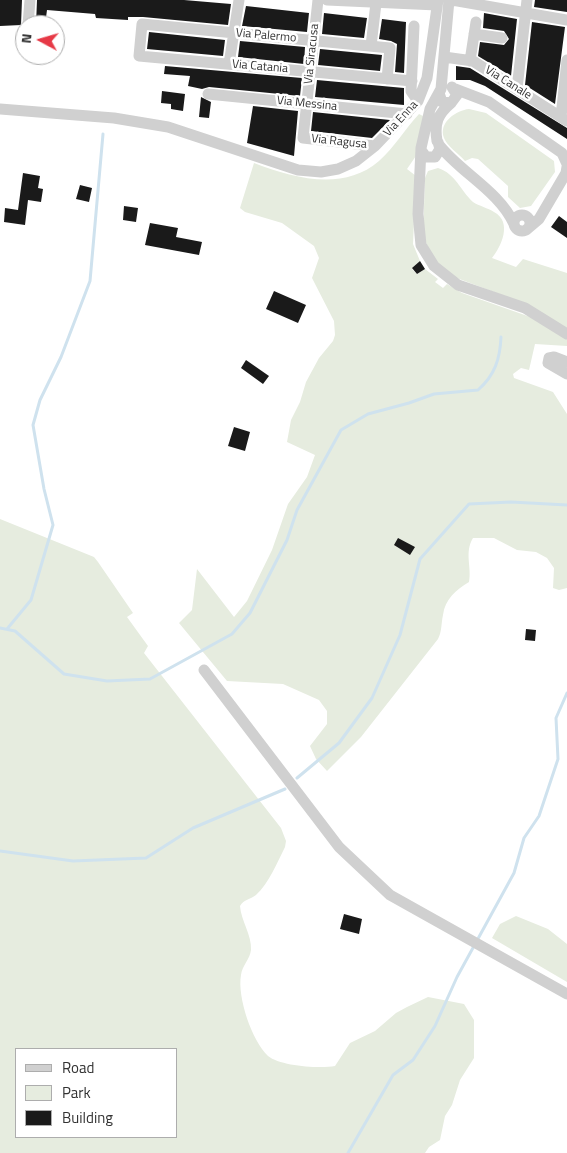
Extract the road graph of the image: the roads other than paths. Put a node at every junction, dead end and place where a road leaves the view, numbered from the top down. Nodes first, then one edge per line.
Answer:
1 (30, 0) edge
2 (239, 0) edge
3 (318, 0) edge
4 (327, 0) edge
5 (450, 0) edge
6 (397, 2) edge
7 (376, 3) junction
8 (438, 3) edge
9 (527, 6) edge
10 (29, 15) edge
11 (567, 20) edge
12 (476, 22) dead end
13 (142, 24) joint
14 (414, 26) dead end
15 (233, 33) junction
16 (474, 34) junction
17 (502, 38) dead end
18 (314, 41) junction
19 (371, 46) junction
20 (444, 57) junction
21 (567, 60) edge
22 (470, 61) junction
23 (229, 64) junction
24 (310, 72) junction
25 (387, 79) junction
26 (412, 81) junction
27 (517, 89) junction
28 (449, 93) junction
29 (208, 94) dead end
30 (418, 102) junction
31 (306, 104) junction
32 (0, 108) edge
33 (407, 114) junction
34 (564, 119) edge
35 (302, 138) joint
36 (438, 143) junction
37 (375, 146) junction
38 (422, 146) junction
39 (433, 158) junction
40 (453, 161) junction
41 (567, 166) edge
42 (420, 177) junction
43 (547, 203) junction
44 (520, 218) junction
45 (567, 334) edge
46 (567, 362) edge
47 (567, 374) edge
48 (204, 670) dead end
49 (567, 994) edge

1 - 10 street
2 - 15 street
3 - 18 street, Via Siracusa
4 - 7 street
5 - 9 street
5 - 20 street
6 - 7 street
6 - 8 street
7 - 19 street
8 - 30 street, Via Enna
9 - 11 street
9 - 27 street
12 - 16 street
13 - 15 street, Via Palermo
13 - 23 street, Via Catania
14 - 26 street
15 - 18 street, Via Palermo
15 - 23 street
16 - 17 street
16 - 22 street
18 - 19 street, Via Palermo
18 - 24 street, Via Siracusa
19 - 25 street, Via Palermo
20 - 22 street, Via Canale
20 - 28 street
21 - 34 street
22 - 27 street, Via Canale
23 - 24 street, Via Catania
24 - 25 street, Via Catania
24 - 31 street, Via Siracusa
25 - 26 street, Via Catania
26 - 30 street
27 - 34 street, Via Canale
28 - 36 street
28 - 38 street
28 - 41 street
29 - 31 street, Via Messina
30 - 33 street, Via Enna
31 - 33 street, Via Messina
31 - 35 street, Via Siracusa
32 - 37 street, Via Enna
33 - 37 street, Via Enna
35 - 37 street, Via Ragusa
36 - 38 street
36 - 39 street
36 - 40 street
38 - 39 street
38 - 42 street
39 - 40 street
39 - 42 street
40 - 44 street
41 - 43 street
42 - 45 street
43 - 44 street
43 - 44 street
46 - 47 street
48 - 49 street

